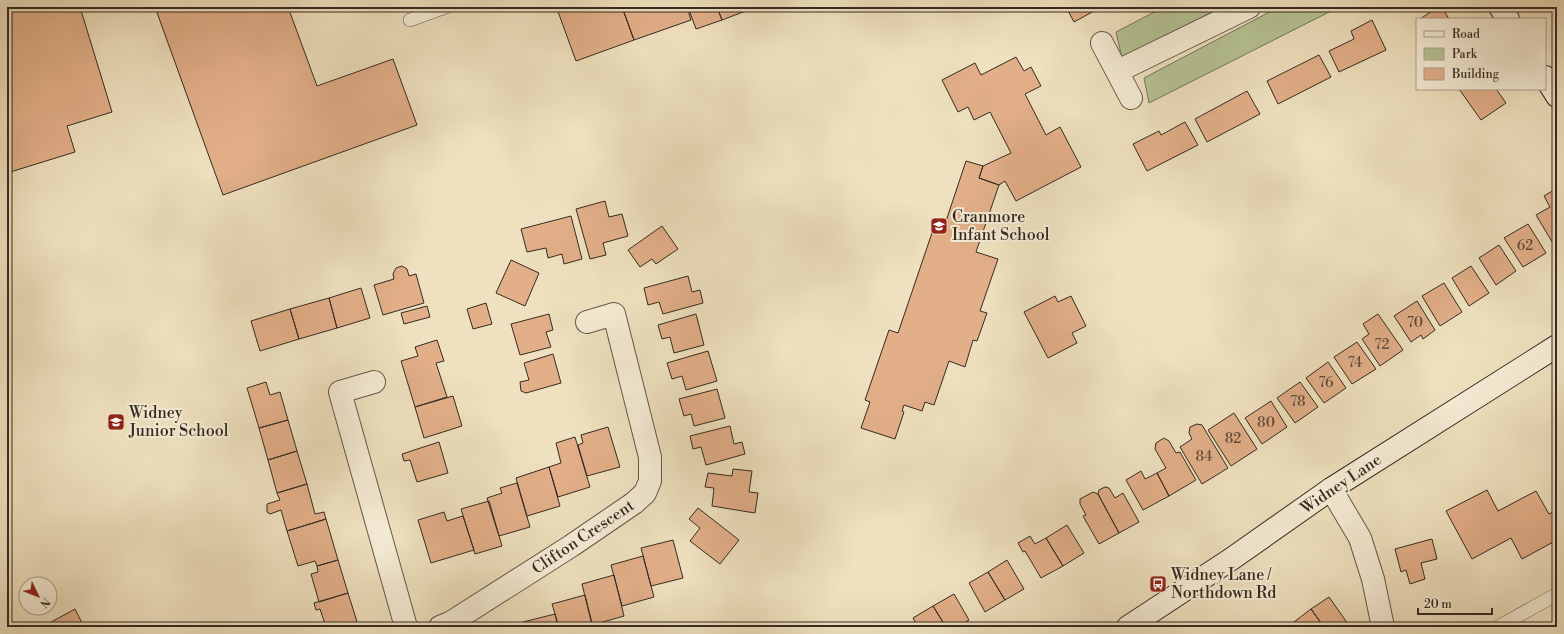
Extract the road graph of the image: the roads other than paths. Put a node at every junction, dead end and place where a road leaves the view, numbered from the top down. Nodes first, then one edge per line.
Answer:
1 (446, 7) edge
2 (1249, 7) edge
3 (1500, 7) edge
4 (1507, 18) edge
5 (410, 20) dead end
6 (1102, 43) dead end
7 (1118, 71) junction
8 (1546, 79) edge
9 (1557, 96) edge
10 (1131, 98) dead end
11 (587, 322) dead end
12 (1557, 346) edge
13 (374, 382) dead end
14 (1331, 489) junction
15 (1557, 594) edge
16 (406, 627) edge
17 (440, 627) edge
18 (1128, 627) edge
19 (1384, 627) edge
20 (1498, 627) edge

1 - 5 lane
2 - 7 street
3 - 4 street
6 - 7 street
7 - 10 street
8 - 9 street
11 - 17 street, Clifton Crescent
12 - 14 street, Widney Lane
13 - 16 street
14 - 18 street, Widney Lane
14 - 19 street
15 - 20 lane

